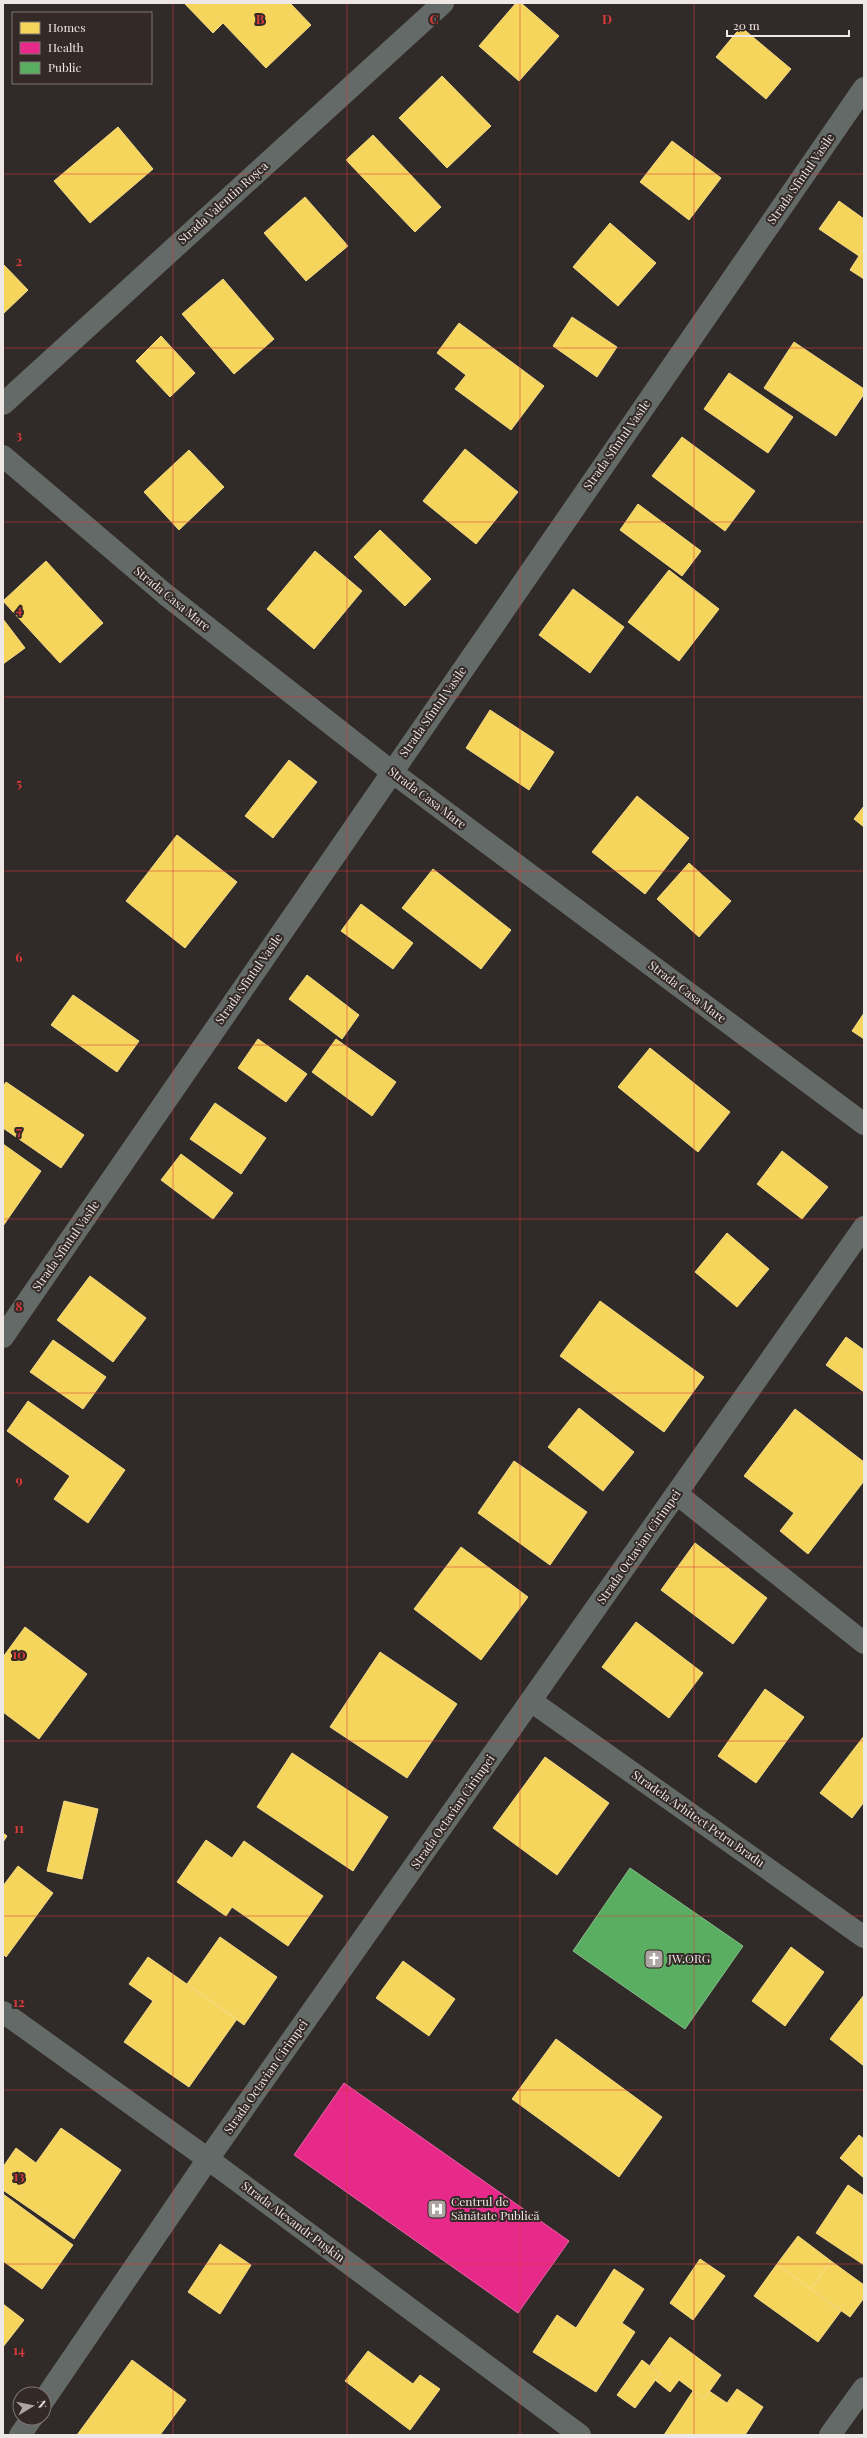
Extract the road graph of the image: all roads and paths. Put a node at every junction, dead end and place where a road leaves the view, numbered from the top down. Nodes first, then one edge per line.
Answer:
1 (443, 3) edge
2 (864, 88) edge
3 (3, 404) edge
4 (3, 456) edge
5 (392, 772) junction
6 (864, 1124) edge
7 (864, 1227) edge
8 (3, 1337) edge
9 (677, 1494) junction
10 (864, 1643) edge
11 (531, 1701) junction
12 (864, 1937) edge
13 (3, 2012) edge
14 (208, 2159) junction
15 (52, 2388) edge
16 (864, 2388) edge
17 (26, 2426) edge
18 (20, 2435) edge
19 (580, 2435) edge
20 (830, 2435) edge

1 - 3 street, Strada Valentin Roșca
2 - 5 street, Strada Sfîntul Vasile
4 - 5 street, Strada Casa Mare
5 - 6 street, Strada Casa Mare
5 - 8 street, Strada Sfîntul Vasile
7 - 9 street, Strada Octavian Cirimpei
9 - 10 street
9 - 11 street, Strada Octavian Cirimpei
11 - 12 street, Stradela Arhitect Petru Bradu
11 - 14 street, Strada Octavian Cirimpei
13 - 14 street, Strada Alexandr Pușkin
14 - 15 street, Strada Octavian Cirimpei
14 - 19 street, Strada Alexandr Pușkin
16 - 20 street
17 - 18 street

